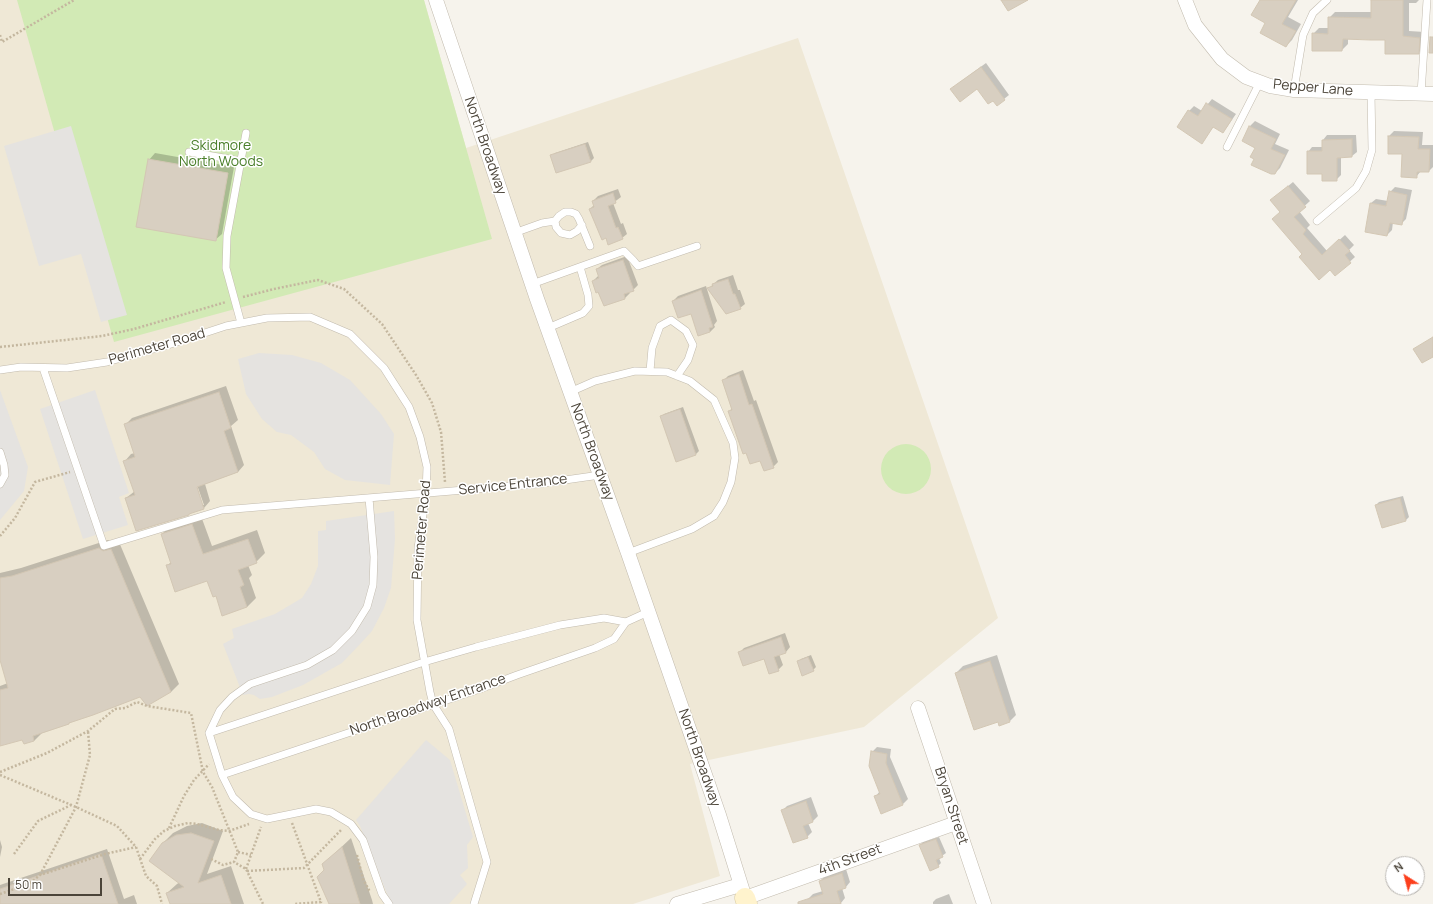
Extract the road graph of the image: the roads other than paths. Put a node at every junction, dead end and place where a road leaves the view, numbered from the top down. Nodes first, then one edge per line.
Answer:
1 (436, 0) edge
2 (1186, 0) edge
3 (1327, 0) edge
4 (1427, 0) edge
5 (1260, 82) junction
6 (1294, 90) junction
7 (1371, 93) junction
8 (1427, 94) edge
9 (246, 132) dead end
10 (1227, 147) dead end
11 (189, 152) dead end
12 (241, 161) junction
13 (555, 221) junction
14 (1317, 221) dead end
15 (582, 225) junction
16 (514, 233) junction
17 (590, 246) dead end
18 (697, 246) dead end
19 (580, 267) junction
20 (532, 284) junction
21 (240, 323) junction
22 (548, 328) junction
23 (43, 368) junction
24 (0, 370) edge
25 (650, 371) junction
26 (677, 376) junction
27 (570, 392) junction
28 (0, 452) edge
29 (600, 475) junction
30 (0, 484) edge
31 (426, 494) junction
32 (369, 498) junction
33 (628, 553) junction
34 (648, 612) junction
35 (626, 622) junction
36 (424, 662) junction
37 (433, 704) junction
38 (918, 708) dead end
39 (209, 733) junction
40 (222, 775) junction
41 (956, 823) junction
42 (744, 896) edge
43 (389, 904) edge
44 (474, 904) edge
45 (677, 904) edge
46 (984, 904) edge

1 - 16 street, North Broadway
2 - 5 street, Pepper Lane
3 - 6 lane
4 - 8 lane
5 - 6 street, Pepper Lane
5 - 10 lane
6 - 7 street, Pepper Lane
7 - 8 street, Pepper Lane
7 - 14 lane
9 - 12 lane
11 - 12 lane
12 - 21 lane
13 - 15 lane
13 - 15 lane
13 - 16 lane
15 - 17 lane
16 - 20 street, North Broadway
18 - 19 lane
19 - 20 lane
19 - 22 lane
20 - 22 street, North Broadway
21 - 23 lane, Perimeter Road
21 - 31 lane, Perimeter Road
22 - 27 street, North Broadway
23 - 24 lane, Perimeter Road
23 - 32 lane, Service Entrance
25 - 26 lane
25 - 26 lane
25 - 27 lane
26 - 33 lane
27 - 29 street, North Broadway
28 - 30 lane
29 - 31 lane, Service Entrance
29 - 33 street, North Broadway
31 - 32 lane, Service Entrance
31 - 36 lane, Perimeter Road
32 - 39 lane
33 - 34 street, North Broadway
34 - 35 lane
34 - 42 street, North Broadway
35 - 36 lane
35 - 37 lane, North Broadway Entrance
36 - 37 lane, Perimeter Road
36 - 39 lane
37 - 40 lane, North Broadway Entrance
37 - 44 lane, Perimeter Road
38 - 41 street, Bryan Street
39 - 40 lane
40 - 43 lane
41 - 42 street, 4th Street
41 - 46 street, Bryan Street
42 - 45 street, 4th Street

